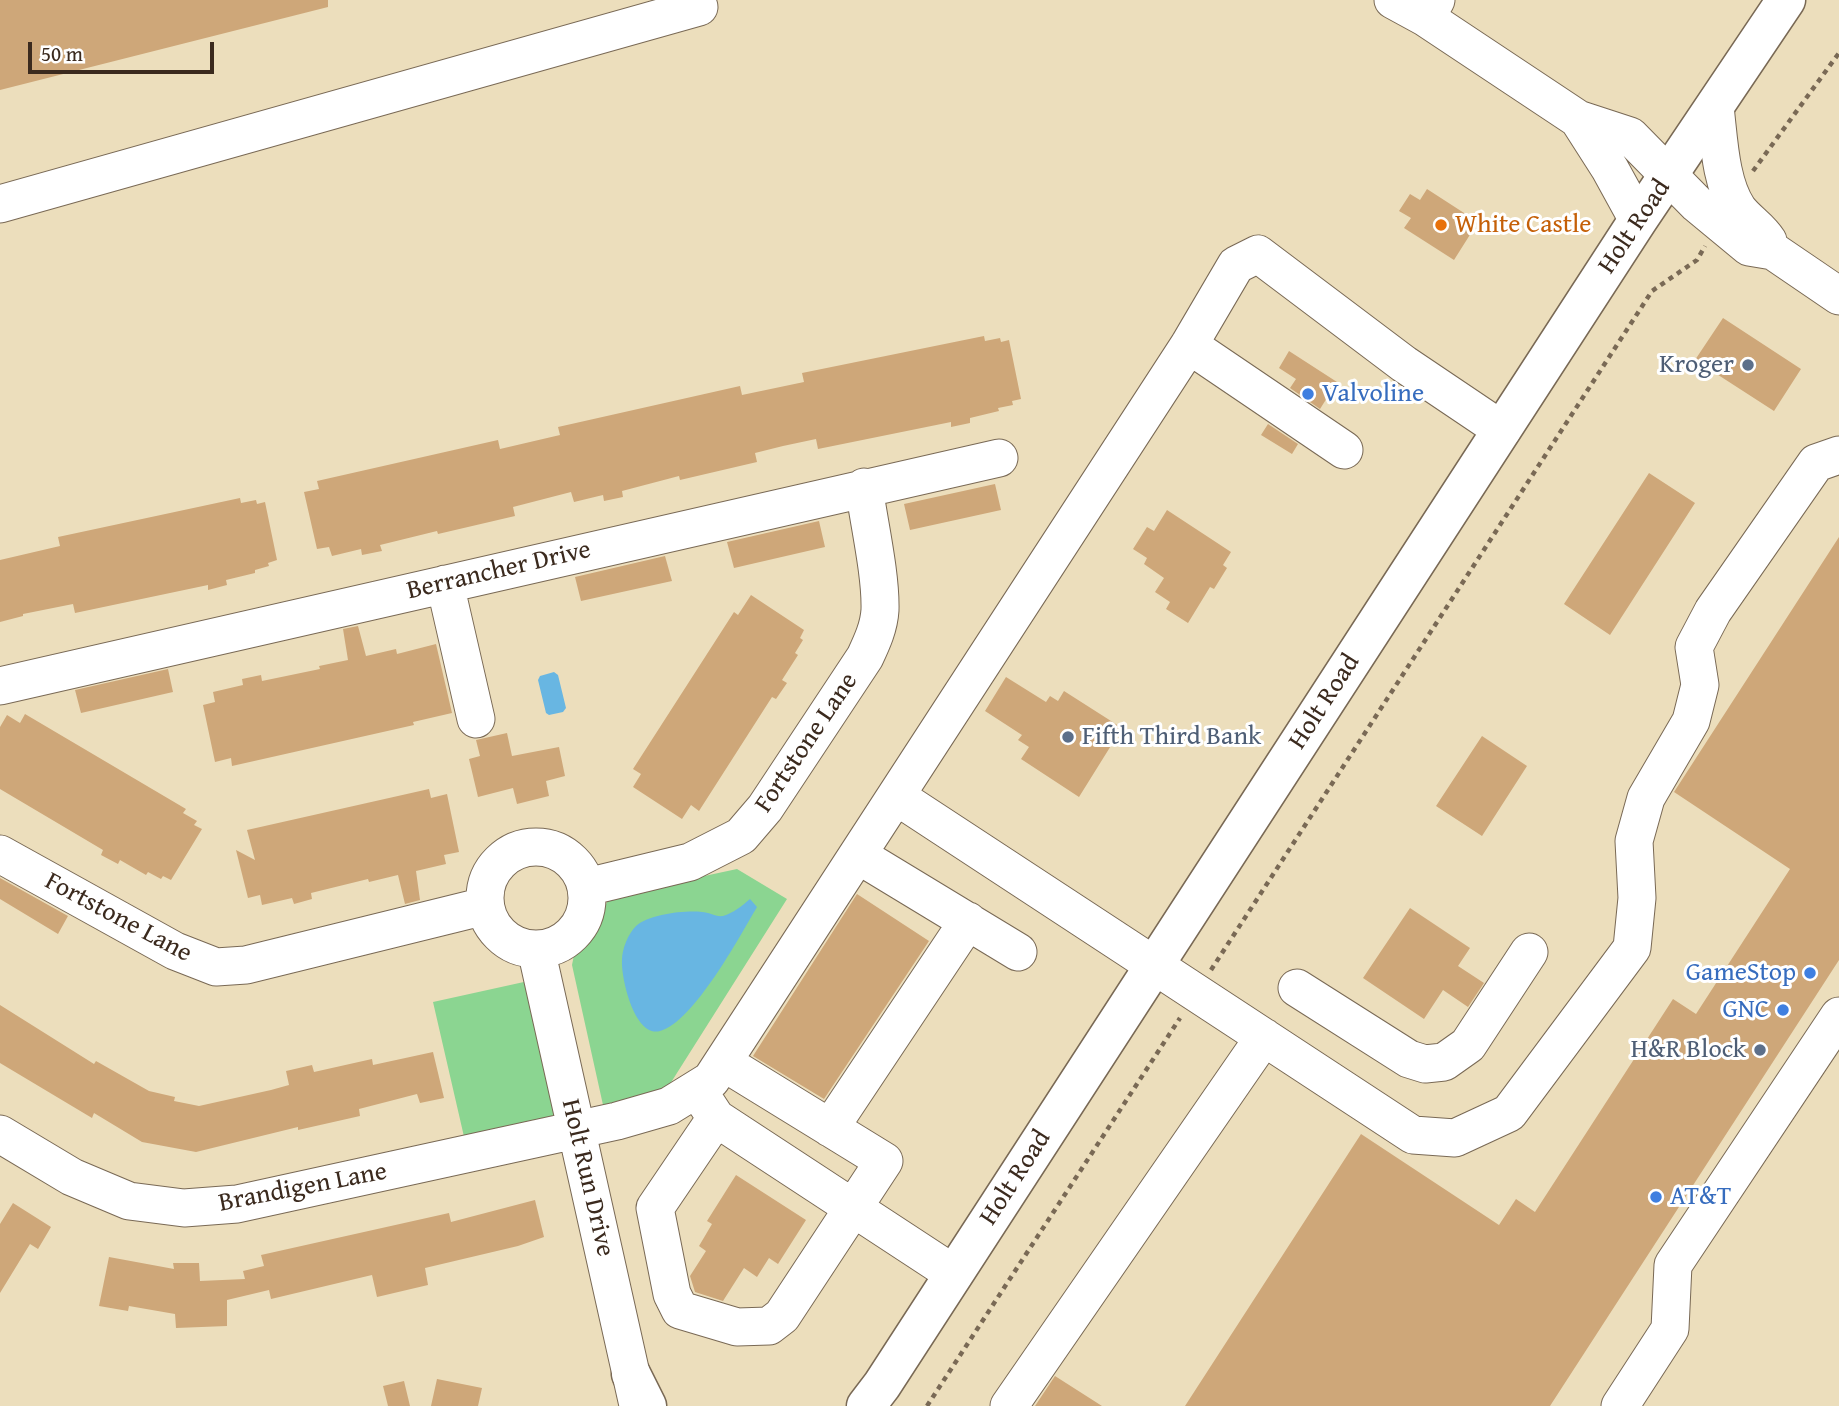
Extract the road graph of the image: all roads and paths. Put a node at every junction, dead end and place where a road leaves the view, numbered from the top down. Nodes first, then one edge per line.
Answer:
1 (1394, 0) edge
2 (1786, 0) edge
3 (699, 7) dead end
4 (1431, 9) edge
5 (1839, 53) edge
6 (1715, 107) junction
7 (1578, 119) junction
8 (1670, 175) junction
9 (0, 204) edge
10 (1727, 212) junction
11 (1638, 220) junction
12 (1839, 296) edge
13 (1189, 345) junction
14 (1502, 430) junction
15 (1344, 450) dead end
16 (1839, 455) edge
17 (999, 458) dead end
18 (864, 487) junction
19 (445, 584) junction
20 (0, 686) edge
21 (476, 719) dead end
22 (896, 796) junction
23 (0, 854) edge
24 (858, 855) junction
25 (587, 887) junction
26 (485, 906) junction
27 (968, 921) junction
28 (536, 950) junction
29 (1018, 952) dead end
30 (1529, 952) dead end
31 (1154, 966) junction
32 (1297, 988) dead end
33 (1196, 993) junction
34 (1839, 1016) edge
35 (1264, 1037) junction
36 (723, 1062) junction
37 (706, 1103) junction
38 (830, 1128) junction
39 (576, 1130) junction
40 (0, 1134) edge
41 (854, 1207) junction
42 (954, 1273) junction
43 (639, 1395) edge
44 (866, 1406) edge
45 (927, 1406) edge
46 (1009, 1406) edge
47 (1620, 1406) edge

1 - 4 street
2 - 6 main road, Holt Road
3 - 9 street
4 - 7 street
5 - 10 path
6 - 8 main road, Holt Road
6 - 10 street
7 - 8 street
7 - 11 street
8 - 10 street
8 - 11 main road, Holt Road
10 - 12 street
10 - 33 path
11 - 14 main road, Holt Road
13 - 14 street
13 - 15 street
13 - 22 street
14 - 31 main road, Holt Road
16 - 35 street
17 - 18 street, Berrancher Drive
18 - 19 street, Berrancher Drive
18 - 25 street, Fortstone Lane
19 - 20 street, Berrancher Drive
19 - 21 street
22 - 24 street
22 - 31 street
23 - 26 street, Fortstone Lane
24 - 27 street
24 - 36 street
25 - 26 street
25 - 28 street
26 - 28 street
27 - 29 street
27 - 38 street
28 - 39 street, Holt Run Drive
30 - 32 street
31 - 33 street
31 - 42 main road, Holt Road
33 - 35 street
33 - 45 path
34 - 47 street
35 - 46 street
36 - 37 street
36 - 38 street
37 - 39 street, Brandigen Lane
37 - 41 street
37 - 41 street
38 - 41 street
39 - 40 street, Brandigen Lane
39 - 43 street, Holt Run Drive
41 - 42 street
42 - 44 main road, Holt Road

